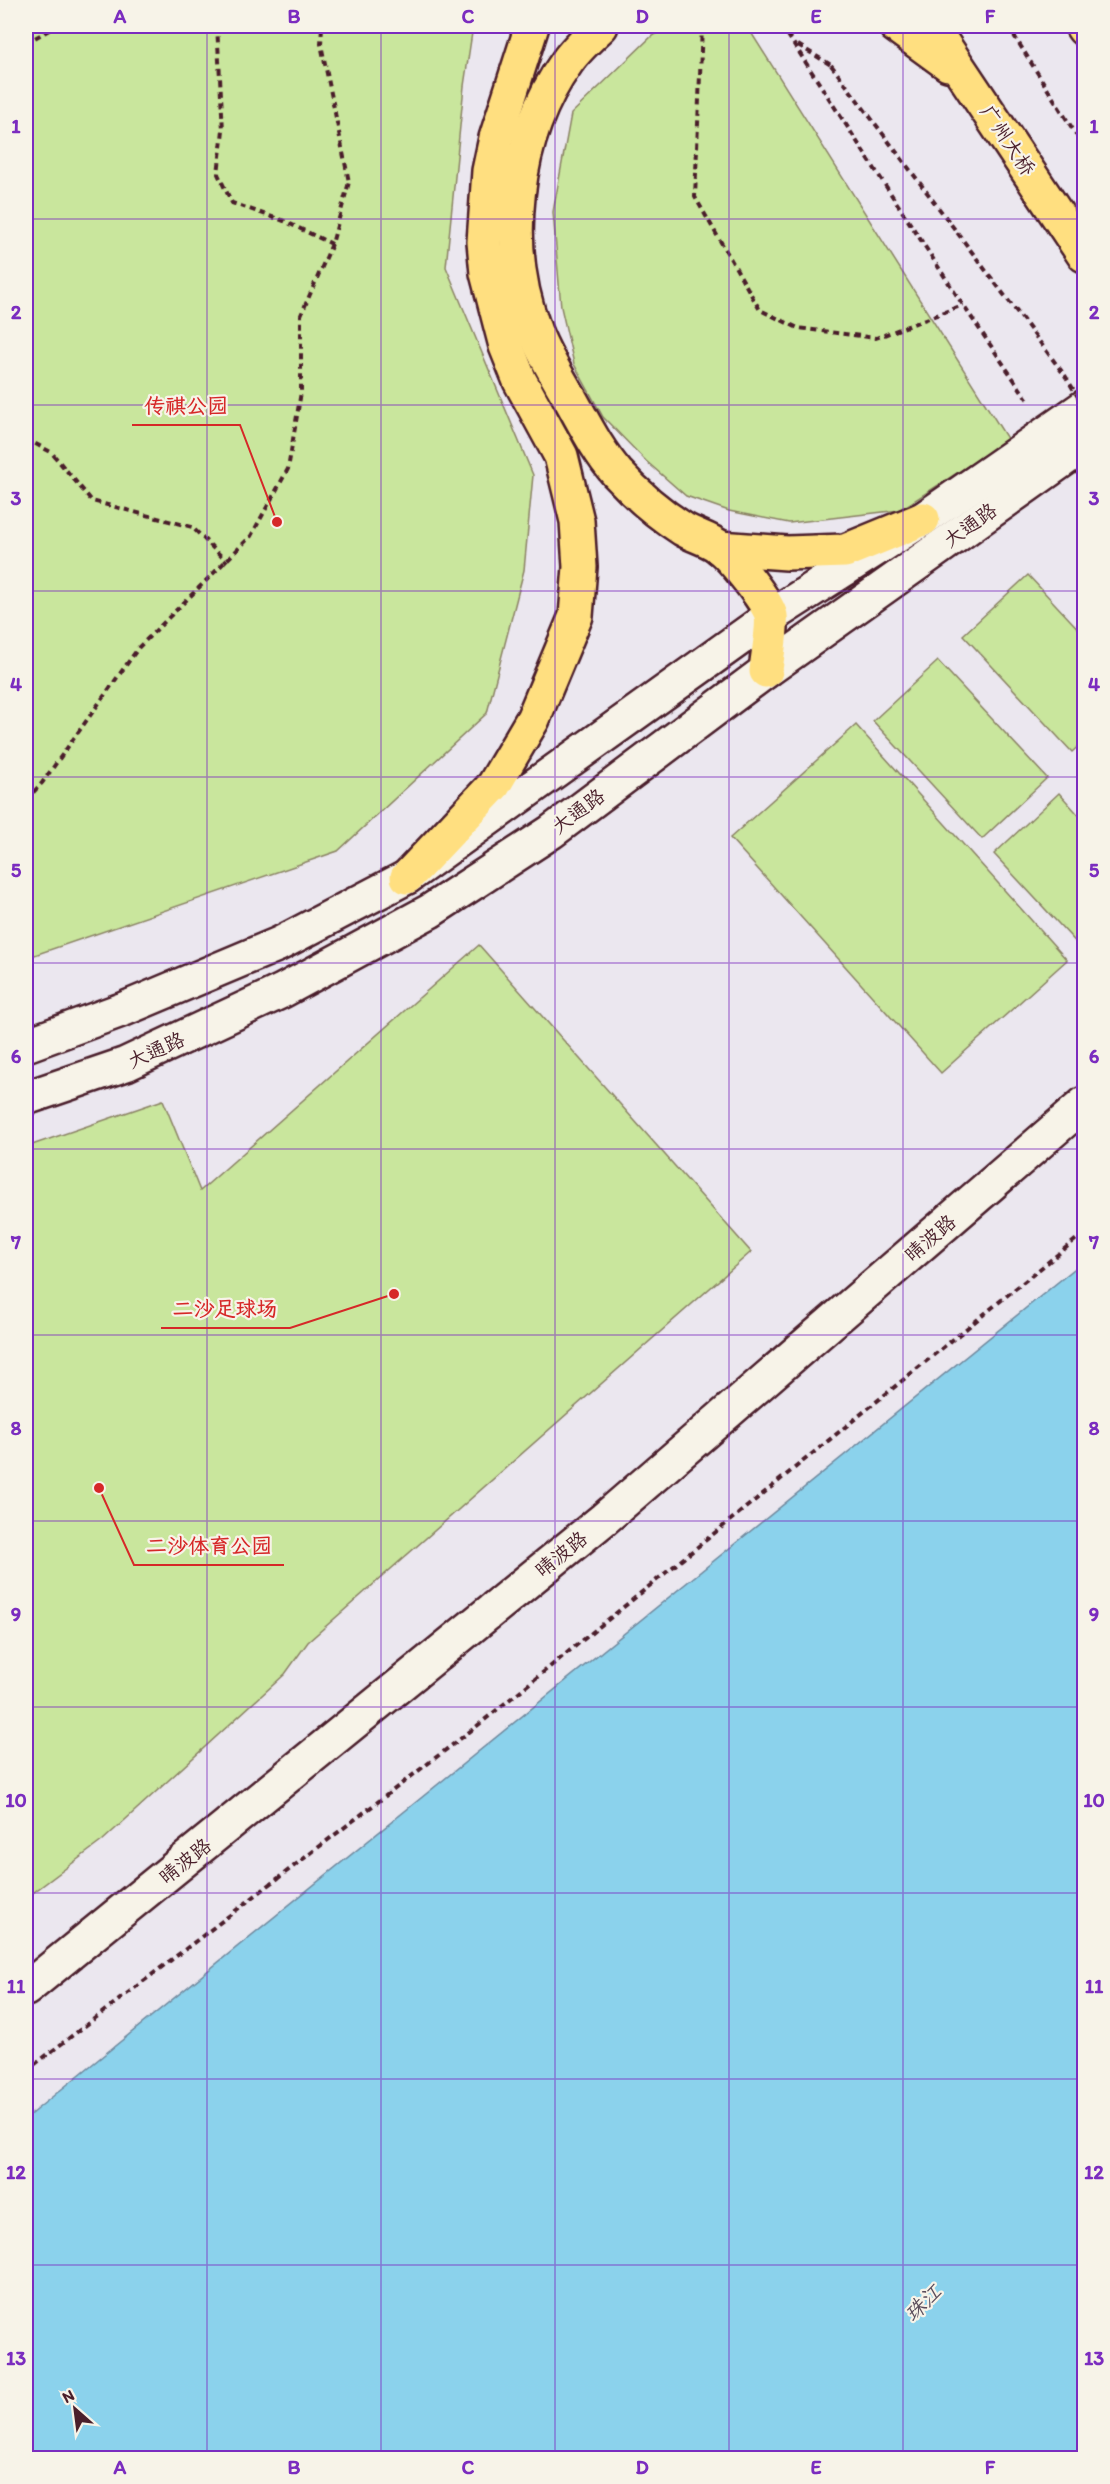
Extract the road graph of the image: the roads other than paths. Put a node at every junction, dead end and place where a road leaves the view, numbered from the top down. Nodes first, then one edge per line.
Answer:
1 (532, 26) edge
2 (601, 26) edge
3 (896, 26) edge
4 (931, 26) edge
5 (965, 77) junction
6 (1084, 255) edge
7 (1084, 407) edge
8 (1084, 445) edge
9 (923, 519) junction
10 (720, 548) junction
11 (771, 616) junction
12 (766, 671) junction
13 (407, 877) junction
14 (26, 1045) edge
15 (26, 1098) edge
16 (1084, 1104) edge
17 (26, 1989) edge

1 - 13 highway
2 - 10 highway
3 - 5 highway
4 - 5 highway, 广州大桥
5 - 6 highway, 广州大桥
7 - 9 main road, 大通路
8 - 12 main road, 大通路
9 - 10 highway
9 - 11 main road, 大通路
10 - 11 highway
11 - 12 highway
11 - 13 main road, 大通路
12 - 15 main road, 大通路
13 - 14 main road, 大通路
16 - 17 main road, 晴波路

